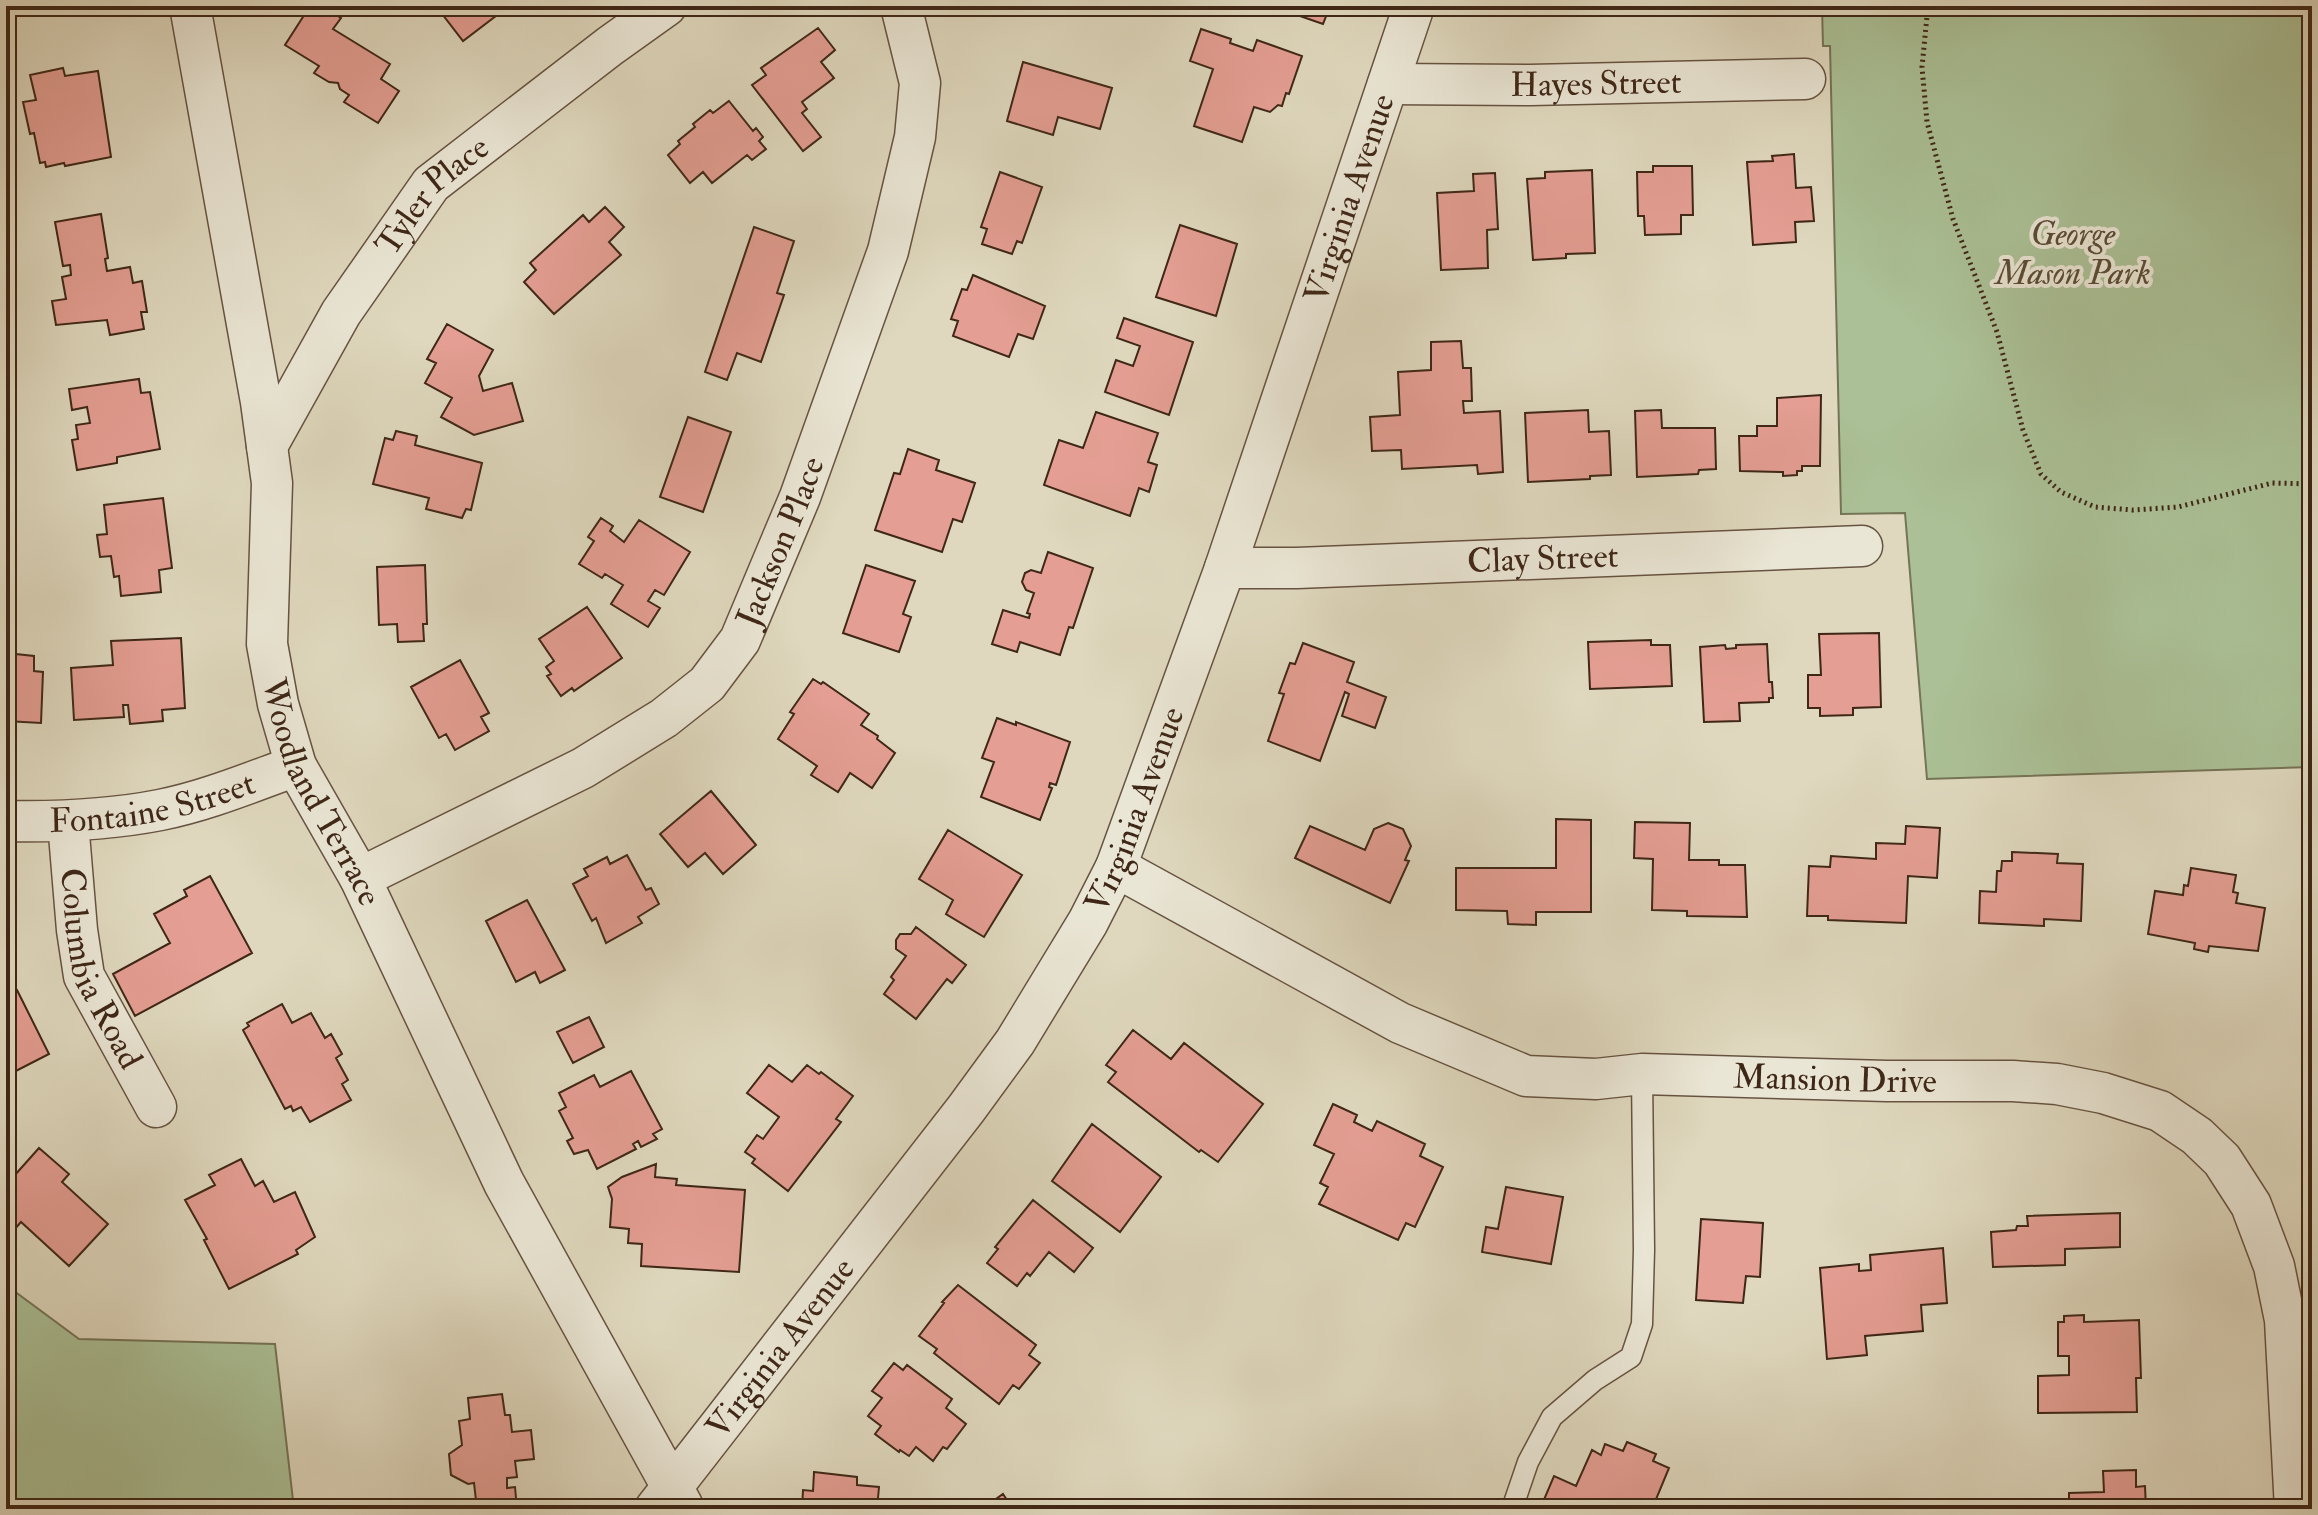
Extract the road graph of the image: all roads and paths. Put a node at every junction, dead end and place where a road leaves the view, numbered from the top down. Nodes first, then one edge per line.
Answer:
1 (190, 6) edge
2 (666, 6) edge
3 (901, 6) edge
4 (1414, 6) edge
5 (1928, 6) edge
6 (1805, 79) dead end
7 (1388, 84) junction
8 (267, 446) junction
9 (2312, 484) edge
10 (1862, 546) dead end
11 (1225, 568) junction
12 (296, 766) junction
13 (6, 821) edge
14 (68, 822) junction
15 (1116, 867) junction
16 (360, 878) junction
17 (1642, 1074) junction
18 (156, 1107) dead end
19 (670, 1501) edge
20 (1512, 1509) edge
21 (2295, 1509) edge

1 - 8 street, Woodland Terrace
2 - 8 street, Tyler Place
3 - 16 street, Jackson Place
4 - 7 street, Virginia Avenue
5 - 9 path
6 - 7 street, Hayes Street
7 - 11 street, Virginia Avenue
8 - 12 street, Woodland Terrace
10 - 11 street, Clay Street
11 - 15 street, Virginia Avenue
12 - 14 street, Fontaine Street
12 - 16 street, Woodland Terrace
13 - 14 street, Fontaine Street
14 - 18 street, Columbia Road
15 - 17 street, Mansion Drive
15 - 19 street, Virginia Avenue
16 - 19 street, Woodland Terrace
17 - 20 lane
17 - 21 street, Mansion Drive

